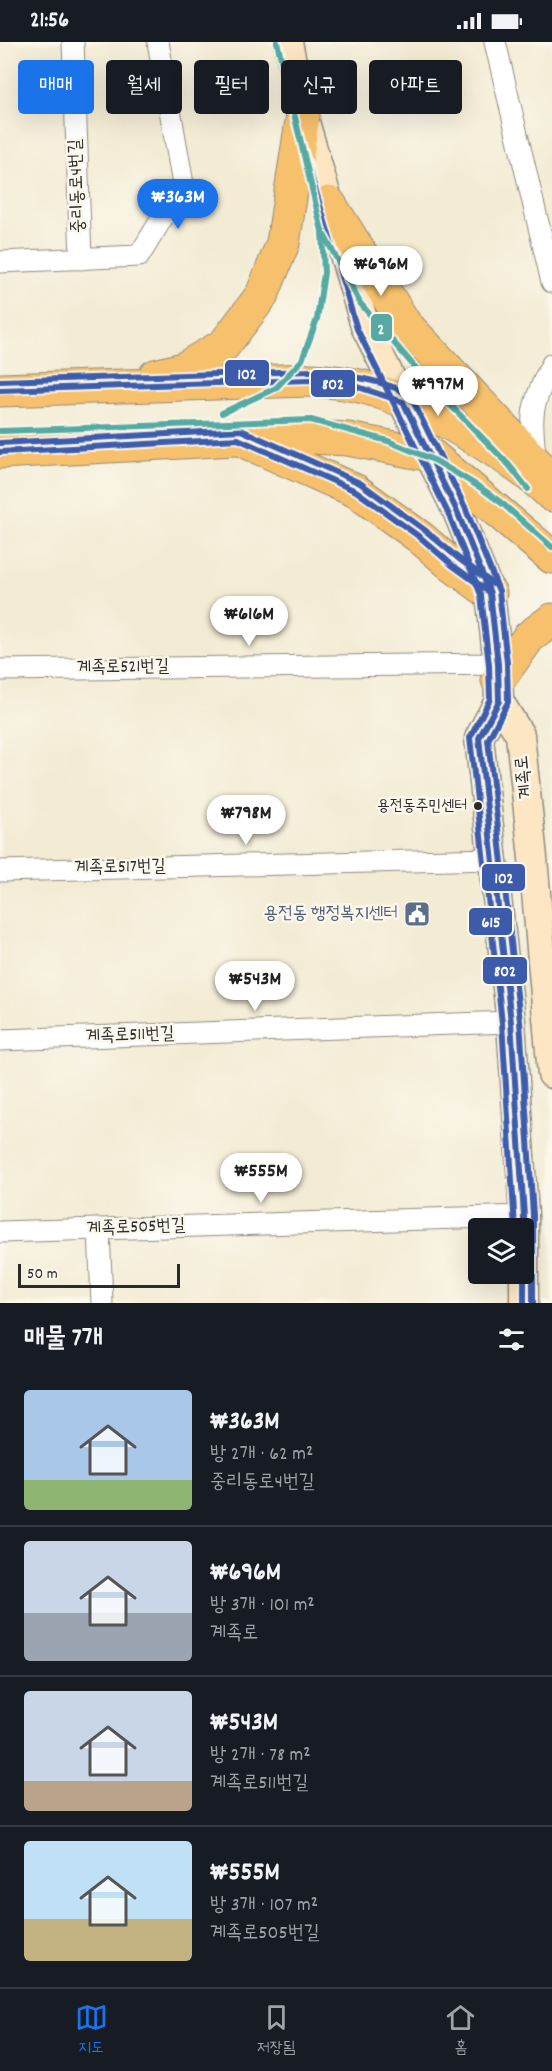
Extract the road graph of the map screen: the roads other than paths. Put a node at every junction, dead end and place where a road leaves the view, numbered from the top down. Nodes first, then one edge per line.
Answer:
1 (73, 42) edge
2 (158, 42) edge
3 (288, 42) edge
4 (495, 42) edge
5 (303, 115) junction
6 (329, 203) junction
7 (81, 259) junction
8 (0, 262) edge
9 (552, 282) edge
10 (552, 364) edge
11 (49, 388) junction
12 (0, 390) edge
13 (403, 402) junction
14 (238, 439) junction
15 (0, 452) edge
16 (431, 455) junction
17 (544, 471) edge
18 (552, 495) edge
19 (552, 557) edge
20 (490, 593) junction
21 (552, 620) edge
22 (0, 670) edge
23 (498, 681) junction
24 (492, 859) junction
25 (0, 871) edge
26 (512, 1022) junction
27 (550, 1022) edge
28 (0, 1040) edge
29 (552, 1074) edge
30 (524, 1216) junction
31 (99, 1229) junction
32 (0, 1232) edge
33 (102, 1303) edge
34 (524, 1303) edge

1 - 7 street, 중리동로4번길
2 - 7 street, 중리동로4번길
3 - 5 main road, 계족로
4 - 9 street
5 - 6 main road, 계족로
5 - 11 main road
6 - 13 main road, 계족로
6 - 17 main road
7 - 8 street, 중리동로4번길
10 - 17 street
11 - 12 main road
11 - 13 main road
13 - 16 main road, 계족로
13 - 18 main road
14 - 15 main road
14 - 16 main road
14 - 20 main road
16 - 19 main road
16 - 20 main road, 계족로
20 - 23 main road, 계족로
21 - 23 main road
22 - 23 street, 계족로521번길
23 - 24 main road
23 - 27 main road, 계족로
24 - 25 street, 계족로517번길
24 - 26 main road
26 - 28 street, 계족로511번길
26 - 30 main road
27 - 29 main road, 계족로
30 - 31 street, 계족로505번길
30 - 34 main road
31 - 32 street, 계족로505번길
31 - 33 street

